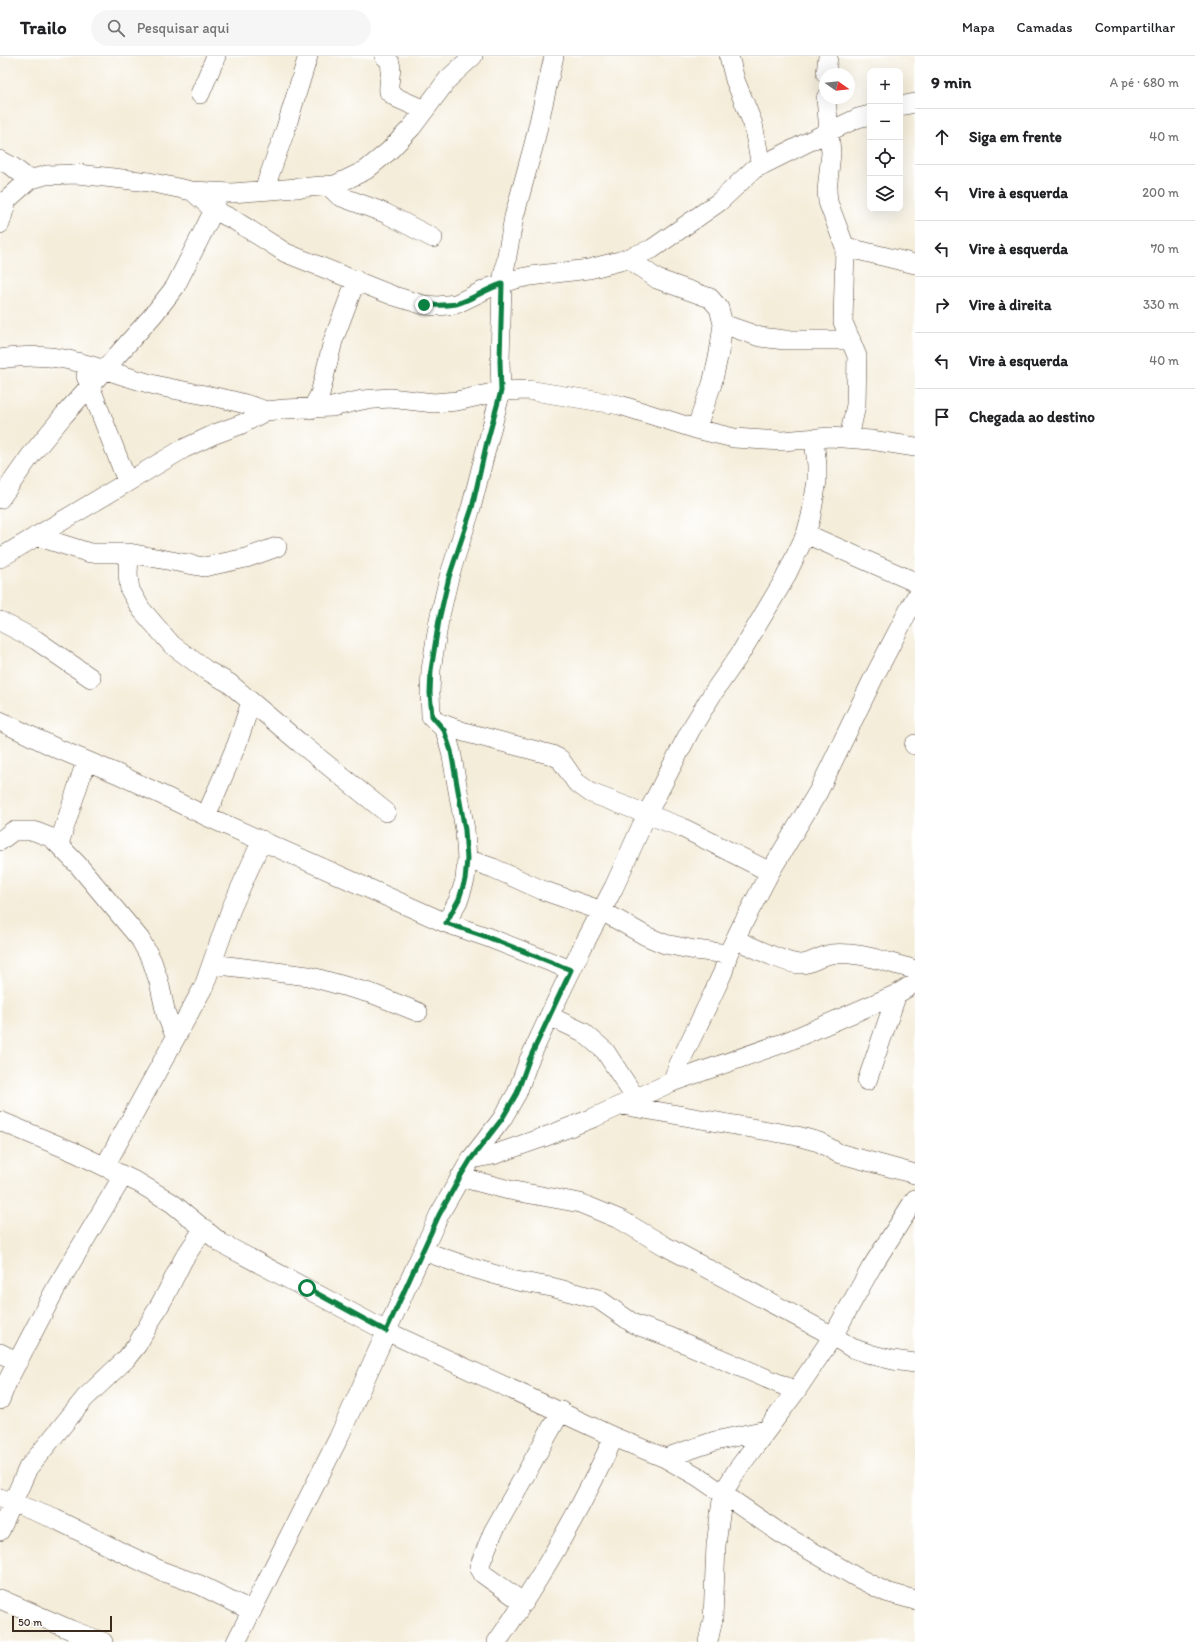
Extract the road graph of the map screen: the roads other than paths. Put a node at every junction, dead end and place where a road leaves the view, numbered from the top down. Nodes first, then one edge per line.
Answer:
1 (216, 56) edge
2 (308, 56) edge
3 (384, 56) edge
4 (473, 56) edge
5 (554, 56) edge
6 (729, 56) edge
7 (828, 56) edge
8 (827, 68) edge
9 (200, 94) dead end
10 (915, 103) edge
11 (827, 104) edge
12 (903, 105) edge
13 (424, 110) junction
14 (867, 115) edge
15 (830, 131) junction
16 (0, 160) edge
17 (761, 166) junction
18 (29, 180) junction
19 (328, 186) junction
20 (264, 190) junction
21 (216, 201) junction
22 (4, 202) edge
23 (0, 224) edge
24 (433, 238) dead end
25 (845, 247) junction
26 (628, 258) junction
27 (915, 264) edge
28 (356, 280) junction
29 (502, 284) junction
30 (723, 324) junction
31 (851, 340) junction
32 (0, 359) edge
33 (82, 364) junction
34 (104, 371) junction
35 (90, 386) junction
36 (501, 391) junction
37 (312, 409) junction
38 (266, 411) junction
39 (696, 429) junction
40 (915, 432) edge
41 (849, 438) junction
42 (814, 439) junction
43 (908, 445) edge
44 (127, 481) junction
45 (0, 499) edge
46 (806, 534) junction
47 (36, 536) junction
48 (277, 547) dead end
49 (129, 553) junction
50 (0, 558) edge
51 (915, 582) edge
52 (915, 598) edge
53 (0, 621) edge
54 (91, 678) dead end
55 (250, 702) junction
56 (0, 721) edge
57 (437, 722) junction
58 (86, 761) junction
59 (386, 812) dead end
60 (647, 814) junction
61 (206, 816) junction
62 (262, 840) junction
63 (0, 841) edge
64 (59, 844) junction
65 (467, 859) junction
66 (770, 872) junction
67 (602, 911) junction
68 (446, 923) junction
69 (732, 947) junction
70 (212, 964) junction
71 (571, 970) junction
72 (915, 970) edge
73 (915, 983) edge
74 (898, 994) junction
75 (418, 1012) dead end
76 (549, 1016) junction
77 (175, 1036) junction
78 (867, 1081) dead end
79 (672, 1082) junction
80 (629, 1102) junction
81 (0, 1121) edge
82 (471, 1159) junction
83 (105, 1166) junction
84 (915, 1174) edge
85 (123, 1176) junction
86 (460, 1177) junction
87 (915, 1199) edge
88 (204, 1228) junction
89 (423, 1251) junction
90 (386, 1331) junction
91 (834, 1336) junction
92 (0, 1353) edge
93 (18, 1362) junction
94 (915, 1363) edge
95 (796, 1391) junction
96 (0, 1400) edge
97 (561, 1411) junction
98 (766, 1430) junction
99 (614, 1437) junction
100 (665, 1458) junction
101 (723, 1493) junction
102 (6, 1500) edge
103 (0, 1531) edge
104 (0, 1599) edge
105 (915, 1600) edge
106 (524, 1603) junction
107 (252, 1611) junction
108 (101, 1642) edge
109 (236, 1642) edge
110 (497, 1642) edge
111 (708, 1642) edge

1 - 9 street
2 - 20 street
3 - 13 street
4 - 13 street
5 - 29 street
6 - 17 street
7 - 8 street
10 - 12 street
11 - 15 street
13 - 19 street
14 - 15 street
15 - 17 street
15 - 25 street
16 - 18 street
17 - 26 street
18 - 21 street
18 - 22 street
19 - 20 street
19 - 24 street
20 - 21 street
21 - 28 street
21 - 34 street
22 - 23 street
25 - 27 street
25 - 31 street
26 - 29 street
26 - 30 street
28 - 29 street
28 - 37 street
29 - 36 street
30 - 31 street
30 - 39 street
31 - 41 street
32 - 33 street
33 - 34 street
33 - 35 street
34 - 35 street
34 - 38 street
35 - 44 street
35 - 45 street
36 - 37 street
36 - 39 street
36 - 57 street
37 - 38 street
38 - 44 street
39 - 42 street
40 - 43 street
41 - 42 street
41 - 43 street
42 - 46 street
44 - 47 street
46 - 51 street
46 - 60 street
47 - 49 street
47 - 50 street
48 - 49 street
49 - 55 street
52 - 66 street
53 - 54 street
55 - 59 street
55 - 61 street
56 - 58 street
57 - 60 street
57 - 65 street
58 - 61 street
58 - 64 street
60 - 66 street
60 - 67 street
61 - 62 street
62 - 68 street
62 - 70 street
63 - 64 street
64 - 77 street
65 - 67 street
65 - 68 street
66 - 69 street
67 - 69 street
67 - 71 street
68 - 71 street
69 - 72 street
69 - 79 street
70 - 75 street
70 - 77 street
71 - 76 street
73 - 74 street
74 - 78 street
74 - 79 street
76 - 80 street
76 - 82 street
77 - 83 street
79 - 80 street
80 - 82 street
80 - 84 street
81 - 83 street
82 - 86 street
83 - 85 street
85 - 88 street
85 - 93 street
86 - 89 street
86 - 91 street
87 - 91 street
88 - 90 street
88 - 102 street
89 - 90 street
89 - 95 street
90 - 97 street
90 - 107 street
91 - 94 street
91 - 95 street
92 - 93 street
93 - 96 street
95 - 98 street
97 - 99 street
97 - 106 street
98 - 100 street
98 - 101 street
99 - 100 street
99 - 106 street
100 - 101 street
101 - 105 street
101 - 111 street
102 - 103 street
102 - 107 street
104 - 108 street
106 - 110 street
107 - 109 street

